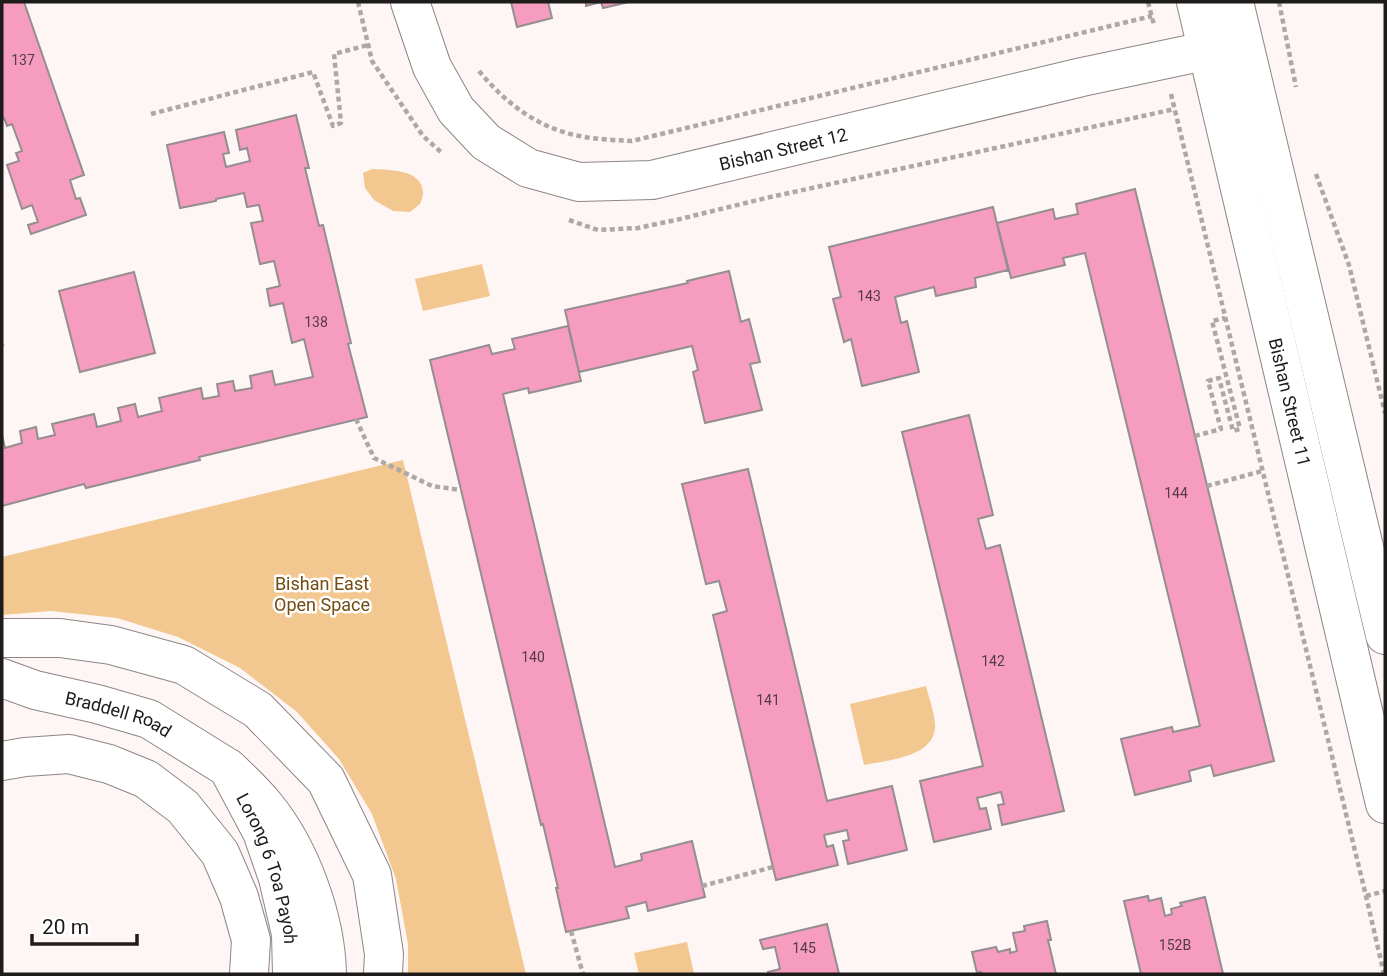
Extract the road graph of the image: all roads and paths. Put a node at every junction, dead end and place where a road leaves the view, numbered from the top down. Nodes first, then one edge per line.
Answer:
1 (410, 2) edge
2 (1196, 2) edge
3 (1234, 2) edge
4 (1279, 2) edge
5 (1152, 16) dead end
6 (368, 45) dead end
7 (1225, 47) junction
8 (479, 70) dead end
9 (1297, 92) dead end
10 (1174, 109) dead end
11 (151, 114) dead end
12 (1315, 172) dead end
13 (1225, 318) junction
14 (1385, 413) edge
15 (356, 419) dead end
16 (1195, 436) dead end
17 (1262, 471) junction
18 (1207, 486) dead end
19 (461, 490) dead end
20 (1385, 635) edge
21 (2, 638) edge
22 (2, 678) edge
23 (2, 761) edge
24 (228, 768) junction
25 (1385, 804) edge
26 (773, 867) dead end
27 (702, 886) dead end
28 (1385, 891) edge
29 (1366, 897) junction
30 (571, 931) dead end
31 (248, 974) edge
32 (292, 974) edge
33 (327, 974) edge
34 (383, 974) edge
35 (583, 974) edge
36 (1384, 974) edge

1 - 7 main road, Bishan Street 12
2 - 7 main road, Bishan Street 11
3 - 7 main road, Bishan Street 11
4 - 9 path
5 - 8 path
6 - 11 path
7 - 20 main road, Bishan Street 11
7 - 25 main road, Bishan Street 11
10 - 13 path
12 - 14 path
13 - 16 path
13 - 17 path
15 - 19 path
17 - 18 path
17 - 29 path
21 - 34 main road
22 - 24 main road, Braddell Road
23 - 31 main road
24 - 32 main road, Lorong 6 Toa Payoh
24 - 33 main road, Braddell Road
26 - 27 path
28 - 29 path
29 - 36 path
30 - 35 path

